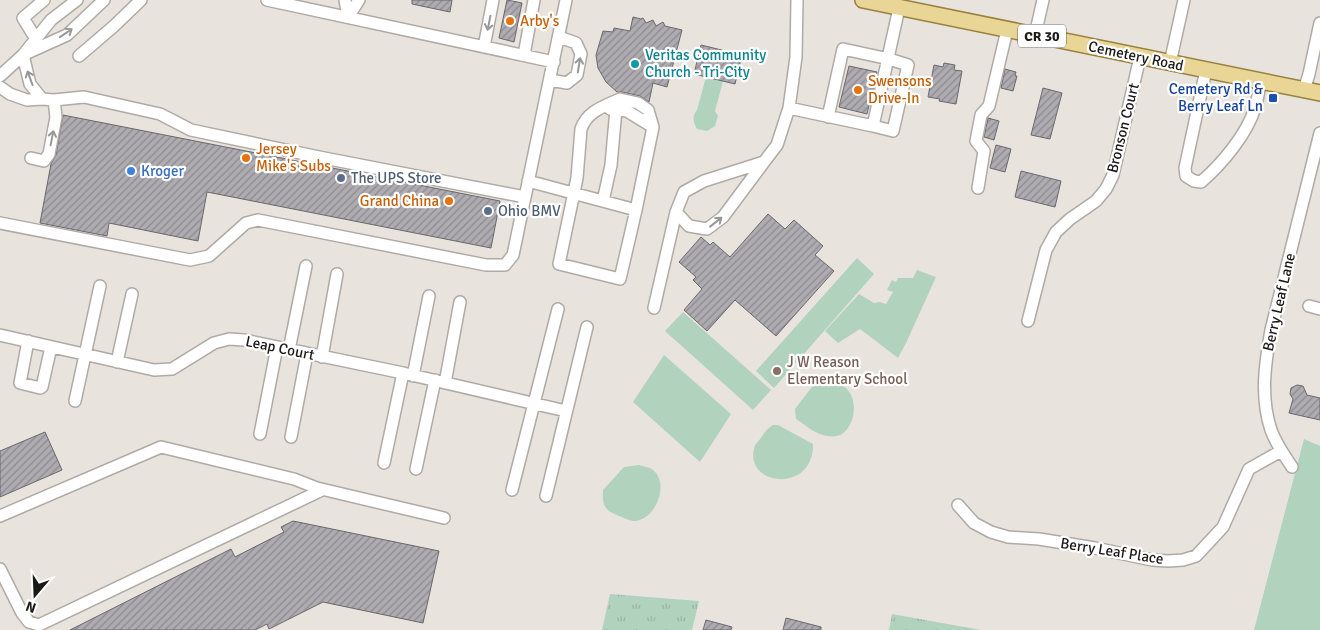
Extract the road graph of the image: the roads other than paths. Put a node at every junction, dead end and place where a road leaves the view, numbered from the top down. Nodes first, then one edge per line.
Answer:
1 (44, 0) edge
2 (77, 0) edge
3 (104, 0) edge
4 (141, 0) edge
5 (268, 0) edge
6 (345, 0) edge
7 (360, 0) edge
8 (493, 0) edge
9 (534, 0) edge
10 (566, 0) edge
11 (797, 0) edge
12 (863, 0) edge
13 (1043, 0) edge
14 (1184, 0) edge
15 (900, 8) junction
16 (348, 17) junction
17 (1320, 23) edge
18 (1007, 30) junction
19 (1035, 35) junction
20 (559, 37) junction
21 (36, 39) junction
22 (484, 47) junction
23 (23, 55) junction
24 (524, 55) junction
25 (79, 56) dead end
26 (1140, 57) junction
27 (888, 59) junction
28 (554, 62) junction
29 (1170, 63) junction
30 (1206, 70) junction
31 (2, 71) edge
32 (550, 80) junction
33 (1260, 81) junction
34 (0, 86) edge
35 (1304, 90) junction
36 (1320, 93) edge
37 (48, 100) junction
38 (789, 108) junction
39 (598, 109) junction
40 (616, 110) junction
41 (828, 117) junction
42 (873, 126) junction
43 (654, 127) junction
44 (1320, 133) edge
45 (31, 158) dead end
46 (764, 162) junction
47 (528, 181) junction
48 (978, 188) dead end
49 (574, 194) junction
50 (526, 197) junction
51 (603, 201) junction
52 (636, 210) junction
53 (676, 212) junction
54 (0, 223) edge
55 (306, 266) dead end
56 (337, 274) dead end
57 (100, 286) dead end
58 (132, 294) dead end
59 (429, 296) dead end
60 (460, 302) dead end
61 (558, 308) dead end
62 (654, 308) dead end
63 (1028, 321) dead end
64 (586, 327) dead end
65 (0, 335) edge
66 (28, 341) junction
67 (50, 346) junction
68 (276, 347) junction
69 (289, 350) junction
70 (85, 354) junction
71 (307, 354) junction
72 (322, 357) junction
73 (117, 362) junction
74 (408, 374) junction
75 (440, 382) junction
76 (75, 401) dead end
77 (534, 403) junction
78 (566, 410) junction
79 (260, 434) dead end
80 (291, 437) dead end
81 (1281, 451) junction
82 (384, 463) dead end
83 (1292, 468) dead end
84 (416, 469) dead end
85 (322, 490) junction
86 (512, 490) dead end
87 (546, 496) dead end
88 (958, 506) dead end
89 (0, 516) edge
90 (444, 518) dead end
91 (0, 569) edge

1 - 21 street
2 - 21 street
23 -> 3 street
4 - 25 street
5 - 16 street
6 - 16 street
7 - 16 street
8 -> 22 street
9 - 24 street
10 - 20 street
11 - 38 street
12 - 15 main road, Cemetery Road / CR 30
13 - 19 street
14 - 29 street
15 - 18 main road, Cemetery Road / CR 30
15 - 27 street
16 - 22 street
17 - 35 street
18 - 19 main road, Cemetery Road / CR 30
18 - 48 street
19 - 26 main road, Cemetery Road / CR 30
20 - 28 street
32 -> 20 street
21 - 23 street
22 - 24 street
23 - 31 street
37 -> 23 street
24 - 28 street
26 - 29 main road, Cemetery Road / CR 30
26 - 63 street, Bronson Court
27 - 41 street
27 - 42 street
27 - 42 street
28 - 32 street
29 - 30 main road, Cemetery Road / CR 30
30 - 33 main road, Cemetery Road / CR 30
30 - 33 street
32 - 47 street
33 - 35 main road, Cemetery Road / CR 30
34 - 37 street
35 - 36 main road, Cemetery Road / CR 30
45 -> 37 street
37 - 50 street
38 - 41 street
38 - 46 street
39 - 40 street
39 - 43 street
39 - 49 street
40 - 43 street
40 - 51 street
41 - 42 street
43 - 52 street
44 - 81 street, Berry Leaf Lane
46 - 53 street
53 -> 46 street
47 - 49 street
47 - 50 street
49 - 51 street
49 - 52 street
50 - 54 street
51 - 52 street
53 - 62 street
55 - 69 street
56 - 72 street
57 - 70 street
58 - 73 street
59 - 74 street
60 - 75 street
61 - 77 street
64 - 78 street
65 - 66 street, Leap Court
66 - 67 street, Leap Court
66 - 67 street
67 - 70 street, Leap Court
68 - 69 street, Leap Court
68 - 73 street, Leap Court
68 - 79 street
69 - 71 street, Leap Court
70 - 73 street, Leap Court
70 - 76 street
71 - 72 street, Leap Court
71 - 80 street
72 - 74 street, Leap Court
74 - 75 street, Leap Court
74 - 82 street
75 - 77 street, Leap Court
75 - 84 street
77 - 78 street, Leap Court
77 - 86 street
78 - 87 street
81 - 83 street, Berry Leaf Lane
81 - 88 street, Berry Leaf Place
85 - 89 street
85 - 90 street
85 - 91 street

